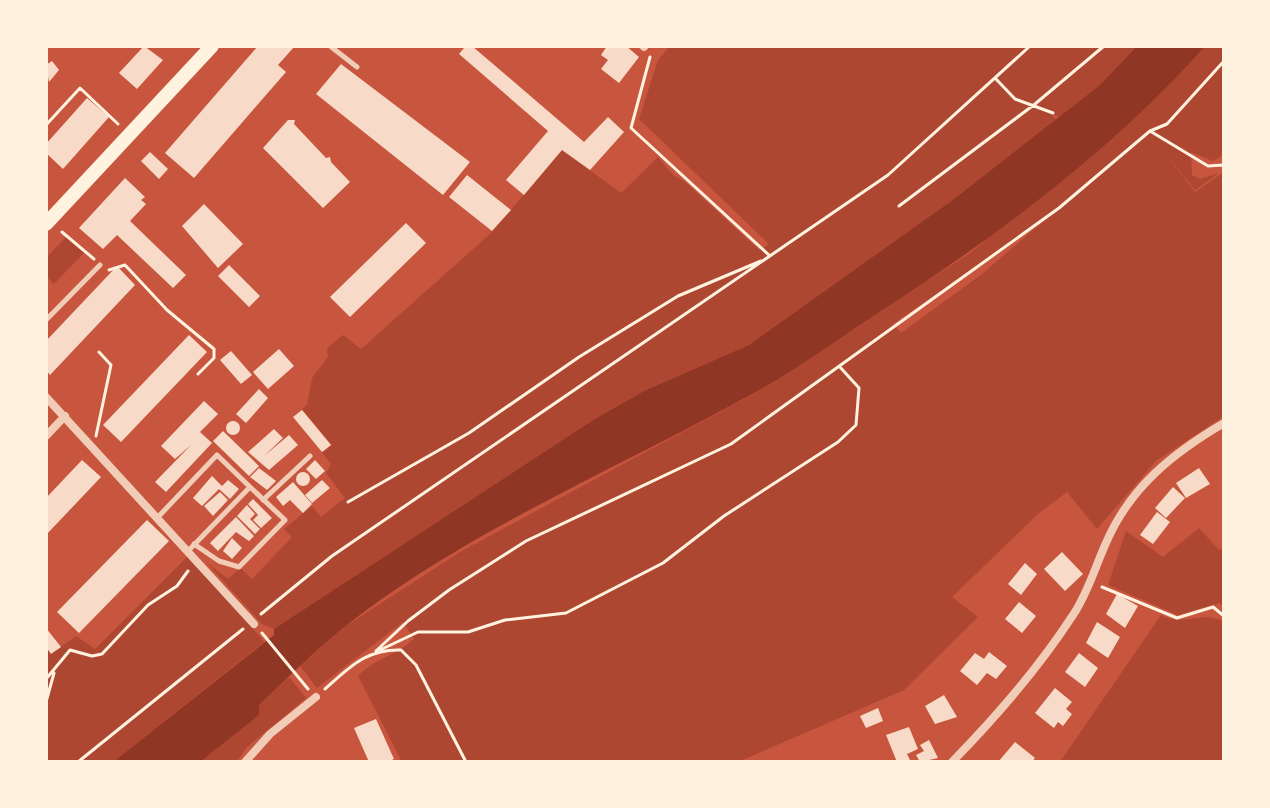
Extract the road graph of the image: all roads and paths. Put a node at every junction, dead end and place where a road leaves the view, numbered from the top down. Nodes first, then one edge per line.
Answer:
1 (212, 46) edge
2 (330, 46) edge
3 (645, 46) edge
4 (1030, 46) edge
5 (1104, 46) edge
6 (1224, 61) edge
7 (357, 67) dead end
8 (995, 79) junction
9 (1035, 104) junction
10 (1053, 113) dead end
11 (46, 125) edge
12 (121, 127) dead end
13 (1150, 131) junction
14 (1224, 165) edge
15 (899, 206) dead end
16 (46, 224) edge
17 (62, 232) dead end
18 (771, 256) junction
19 (100, 265) junction
20 (46, 320) edge
21 (99, 352) dead end
22 (839, 366) junction
23 (198, 374) dead end
24 (46, 397) edge
25 (65, 416) junction
26 (1224, 423) edge
27 (46, 436) edge
28 (93, 448) junction
29 (310, 456) dead end
30 (250, 487) junction
31 (263, 500) junction
32 (348, 502) dead end
33 (158, 517) junction
34 (193, 550) junction
35 (1111, 591) dead end
36 (1224, 616) edge
37 (252, 623) junction
38 (376, 651) junction
39 (54, 673) junction
40 (46, 679) edge
41 (315, 696) junction
42 (46, 702) edge
43 (78, 762) edge
44 (245, 762) edge
45 (466, 762) edge
46 (952, 762) edge

1 - 16 main road
2 - 7 lane
3 - 18 path
4 - 8 path
5 - 9 path
6 - 13 path
8 - 9 path
8 - 18 path
9 - 10 path
9 - 15 path
11 - 12 path
13 - 14 path
13 - 22 path
17 - 19 path
18 - 32 path
18 - 37 path
19 - 20 lane
19 - 23 path
21 - 28 path
22 - 38 path
22 - 38 path
24 - 25 street
25 - 27 street
25 - 28 street
26 - 46 street
28 - 33 street
29 - 31 lane
30 - 31 lane
30 - 33 lane
30 - 34 lane
31 - 34 lane
33 - 34 street
34 - 37 street
34 - 39 path
35 - 36 path
37 - 41 path
37 - 43 path
38 - 41 path
38 - 45 path
39 - 40 path
39 - 42 path
41 - 44 street

